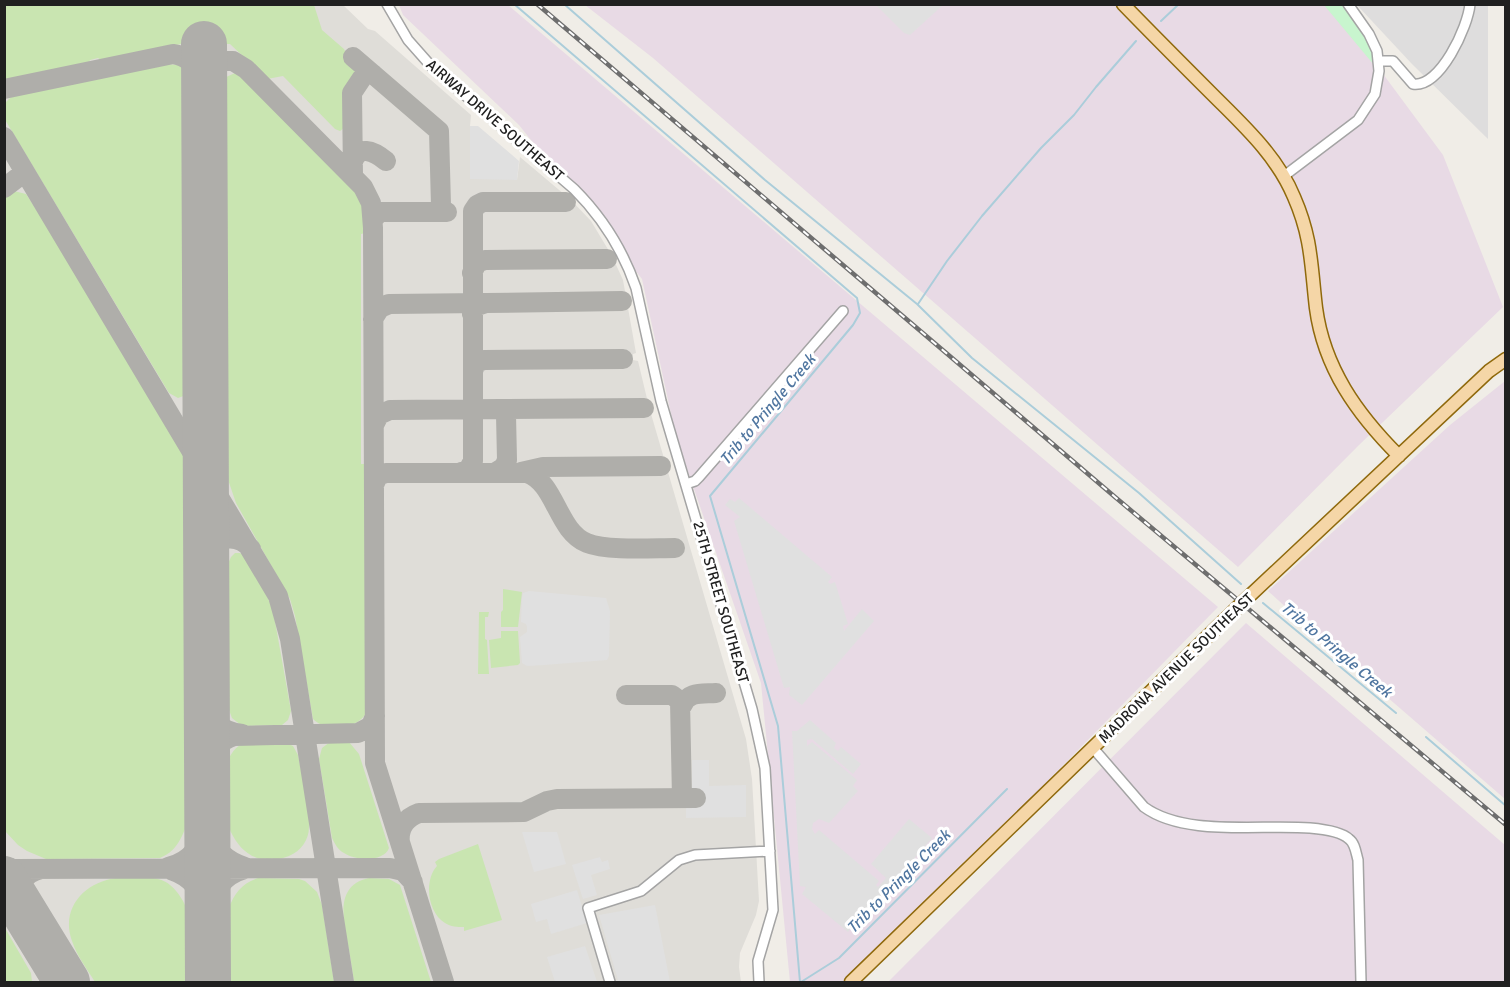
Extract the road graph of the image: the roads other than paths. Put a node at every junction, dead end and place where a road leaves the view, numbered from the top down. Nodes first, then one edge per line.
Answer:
1 (387, 4) edge
2 (1123, 4) edge
3 (1348, 4) edge
4 (1470, 4) edge
5 (1379, 61) junction
6 (1284, 176) junction
7 (609, 231) joint
8 (843, 311) dead end
9 (1506, 359) edge
10 (1399, 456) junction
11 (686, 484) junction
12 (1093, 748) junction
13 (770, 851) junction
14 (610, 982) edge
15 (758, 982) edge
16 (851, 982) edge
17 (1361, 982) edge

1 - 7 street, AIRWAY DRIVE SOUTHEAST
2 - 6 main road
3 - 5 street
4 - 5 street
5 - 6 street
6 - 10 main road
7 - 11 street, 25TH STREET SOUTHEAST
8 - 11 street
9 - 10 main road, MADRONA AVENUE SOUTHEAST
10 - 12 main road, MADRONA AVENUE SOUTHEAST
11 - 13 street, 25TH STREET SOUTHEAST
12 - 16 main road, MADRONA AVENUE SOUTHEAST
12 - 17 street
13 - 14 street
13 - 15 street, 25TH STREET SOUTHEAST

